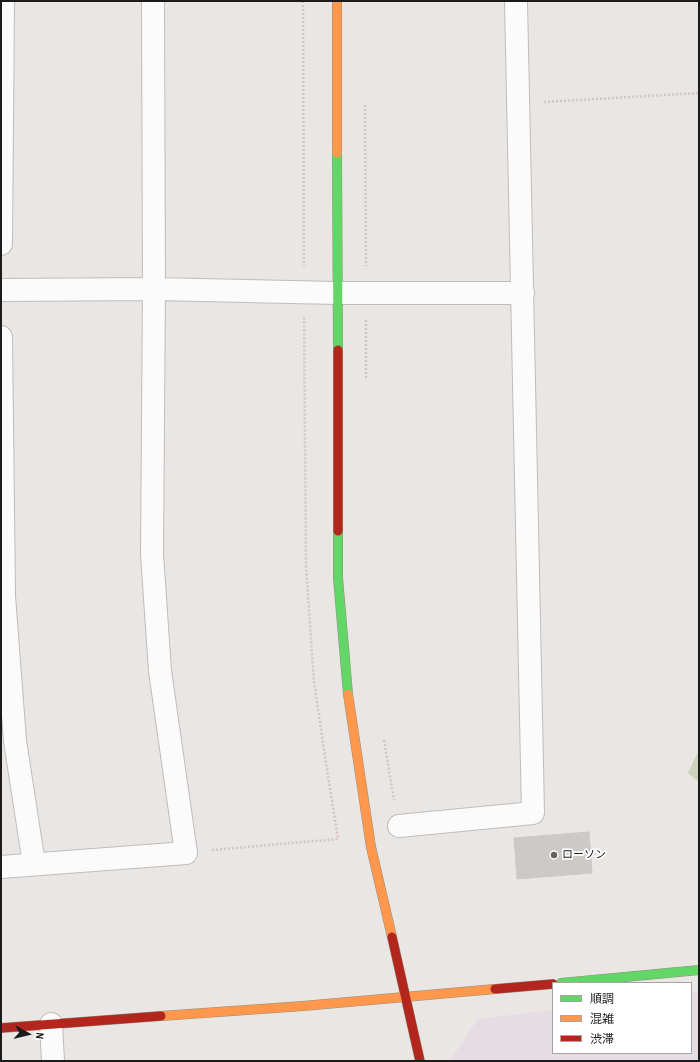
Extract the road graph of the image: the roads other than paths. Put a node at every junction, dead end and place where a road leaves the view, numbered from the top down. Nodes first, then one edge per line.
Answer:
1 (3, 1) edge
2 (153, 1) edge
3 (337, 1) edge
4 (516, 1) edge
5 (1, 244) edge
6 (154, 289) junction
7 (1, 290) edge
8 (336, 292) junction
9 (523, 293) junction
10 (1, 337) edge
11 (399, 826) road end
12 (34, 864) junction
13 (1, 867) edge
14 (699, 970) edge
15 (572, 982) edge
16 (552, 984) edge
17 (406, 997) junction
18 (52, 1024) junction
19 (1, 1028) edge
20 (53, 1061) edge
21 (420, 1061) edge

1 - 5 street
2 - 6 street
3 - 8 street
4 - 9 street
6 - 7 street
6 - 8 street
6 - 12 street
8 - 9 street
8 - 17 street
9 - 11 street
10 - 12 street
12 - 13 street
14 - 15 street
16 - 17 street
17 - 18 street
17 - 21 street
18 - 19 street
18 - 20 street

